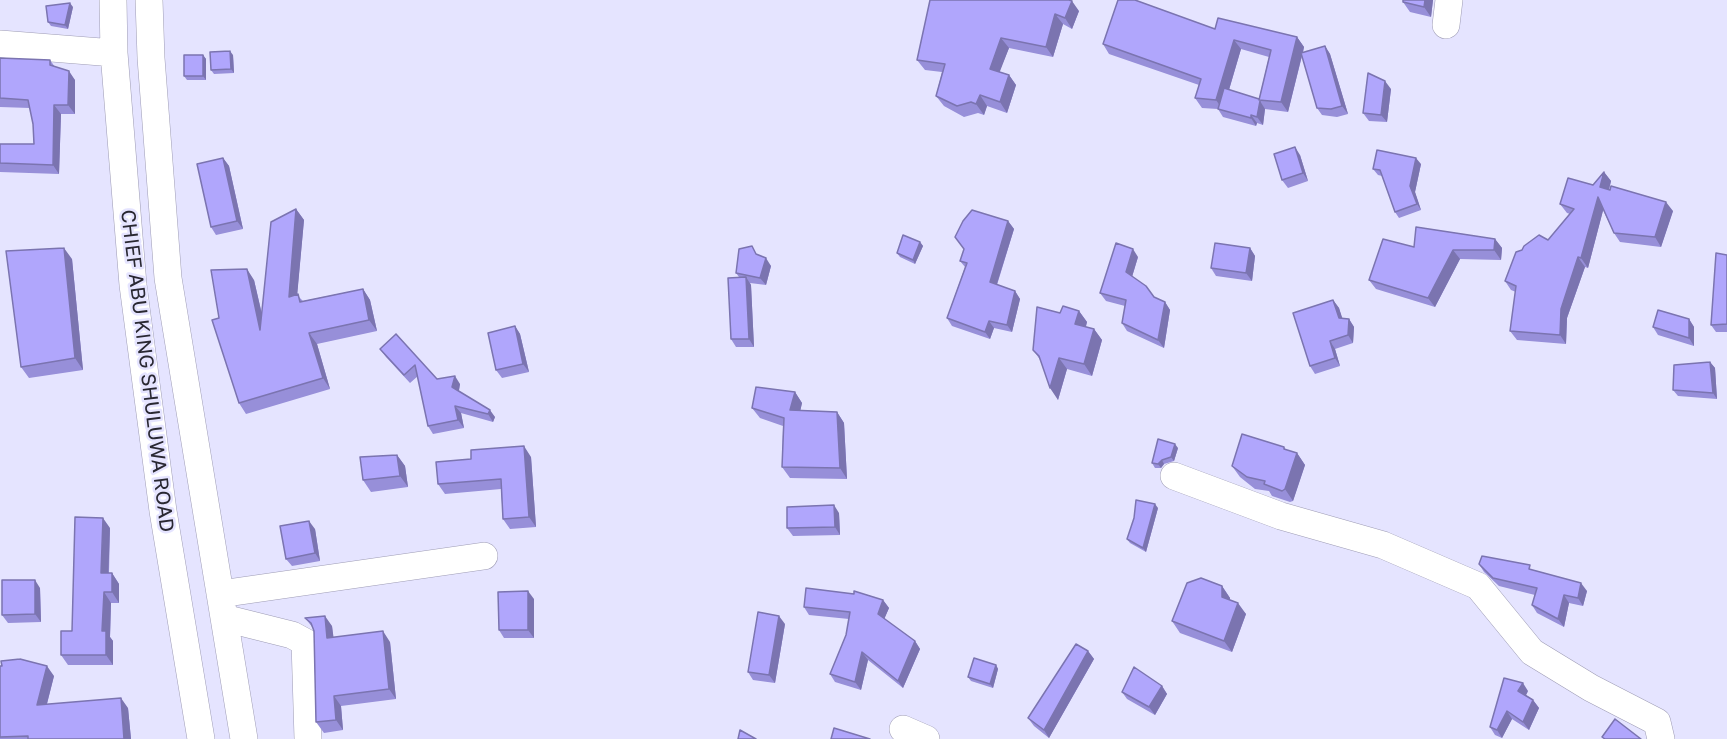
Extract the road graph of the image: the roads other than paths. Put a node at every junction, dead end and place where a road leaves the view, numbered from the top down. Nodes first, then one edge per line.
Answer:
1 (113, 0) edge
2 (149, 0) edge
3 (0, 44) edge
4 (114, 53) junction
5 (1174, 476) dead end
6 (206, 507) junction
7 (163, 511) junction
8 (484, 556) dead end
9 (222, 606) junction
10 (201, 739) edge
11 (244, 739) edge
12 (308, 739) edge
13 (1661, 739) edge

1 - 4 street, CHIEF ABU KING SHULUWA ROAD
2 - 6 street
3 - 4 street
4 - 7 street, CHIEF ABU KING SHULUWA ROAD
5 - 13 street
6 - 7 street
6 - 9 street
7 - 10 street, CHIEF ABU KING SHULUWA ROAD
8 - 9 street
9 - 11 street
9 - 12 street

